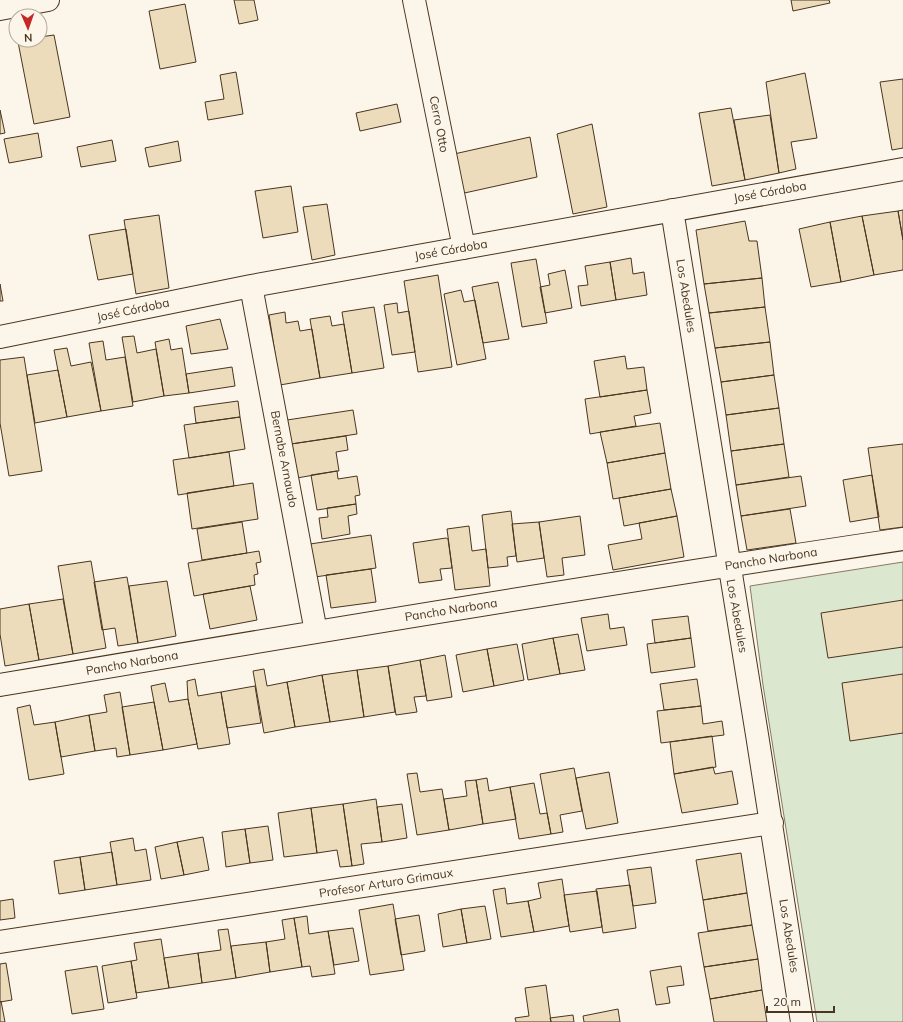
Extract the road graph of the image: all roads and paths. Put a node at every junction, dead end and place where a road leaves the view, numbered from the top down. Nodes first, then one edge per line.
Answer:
1 (48, 0) edge
2 (414, 0) edge
3 (0, 9) edge
4 (903, 169) edge
5 (672, 210) junction
6 (464, 248) junction
7 (251, 286) junction
8 (0, 337) edge
9 (903, 539) edge
10 (729, 565) junction
11 (316, 632) junction
12 (0, 685) edge
13 (772, 823) junction
14 (0, 942) edge
15 (802, 1022) edge

1 - 3 street
2 - 6 street, Cerro Otto
4 - 5 street, José Córdoba
5 - 6 street, José Córdoba
5 - 10 street, Los Abedules
6 - 7 street, José Córdoba
7 - 8 street, José Córdoba
7 - 11 street, Bernabe Arnaudo
9 - 10 street, Pancho Narbona
10 - 11 street, Pancho Narbona
10 - 13 street, Los Abedules
11 - 12 street, Pancho Narbona
13 - 14 street, Profesor Arturo Grimaux
13 - 15 street, Los Abedules

